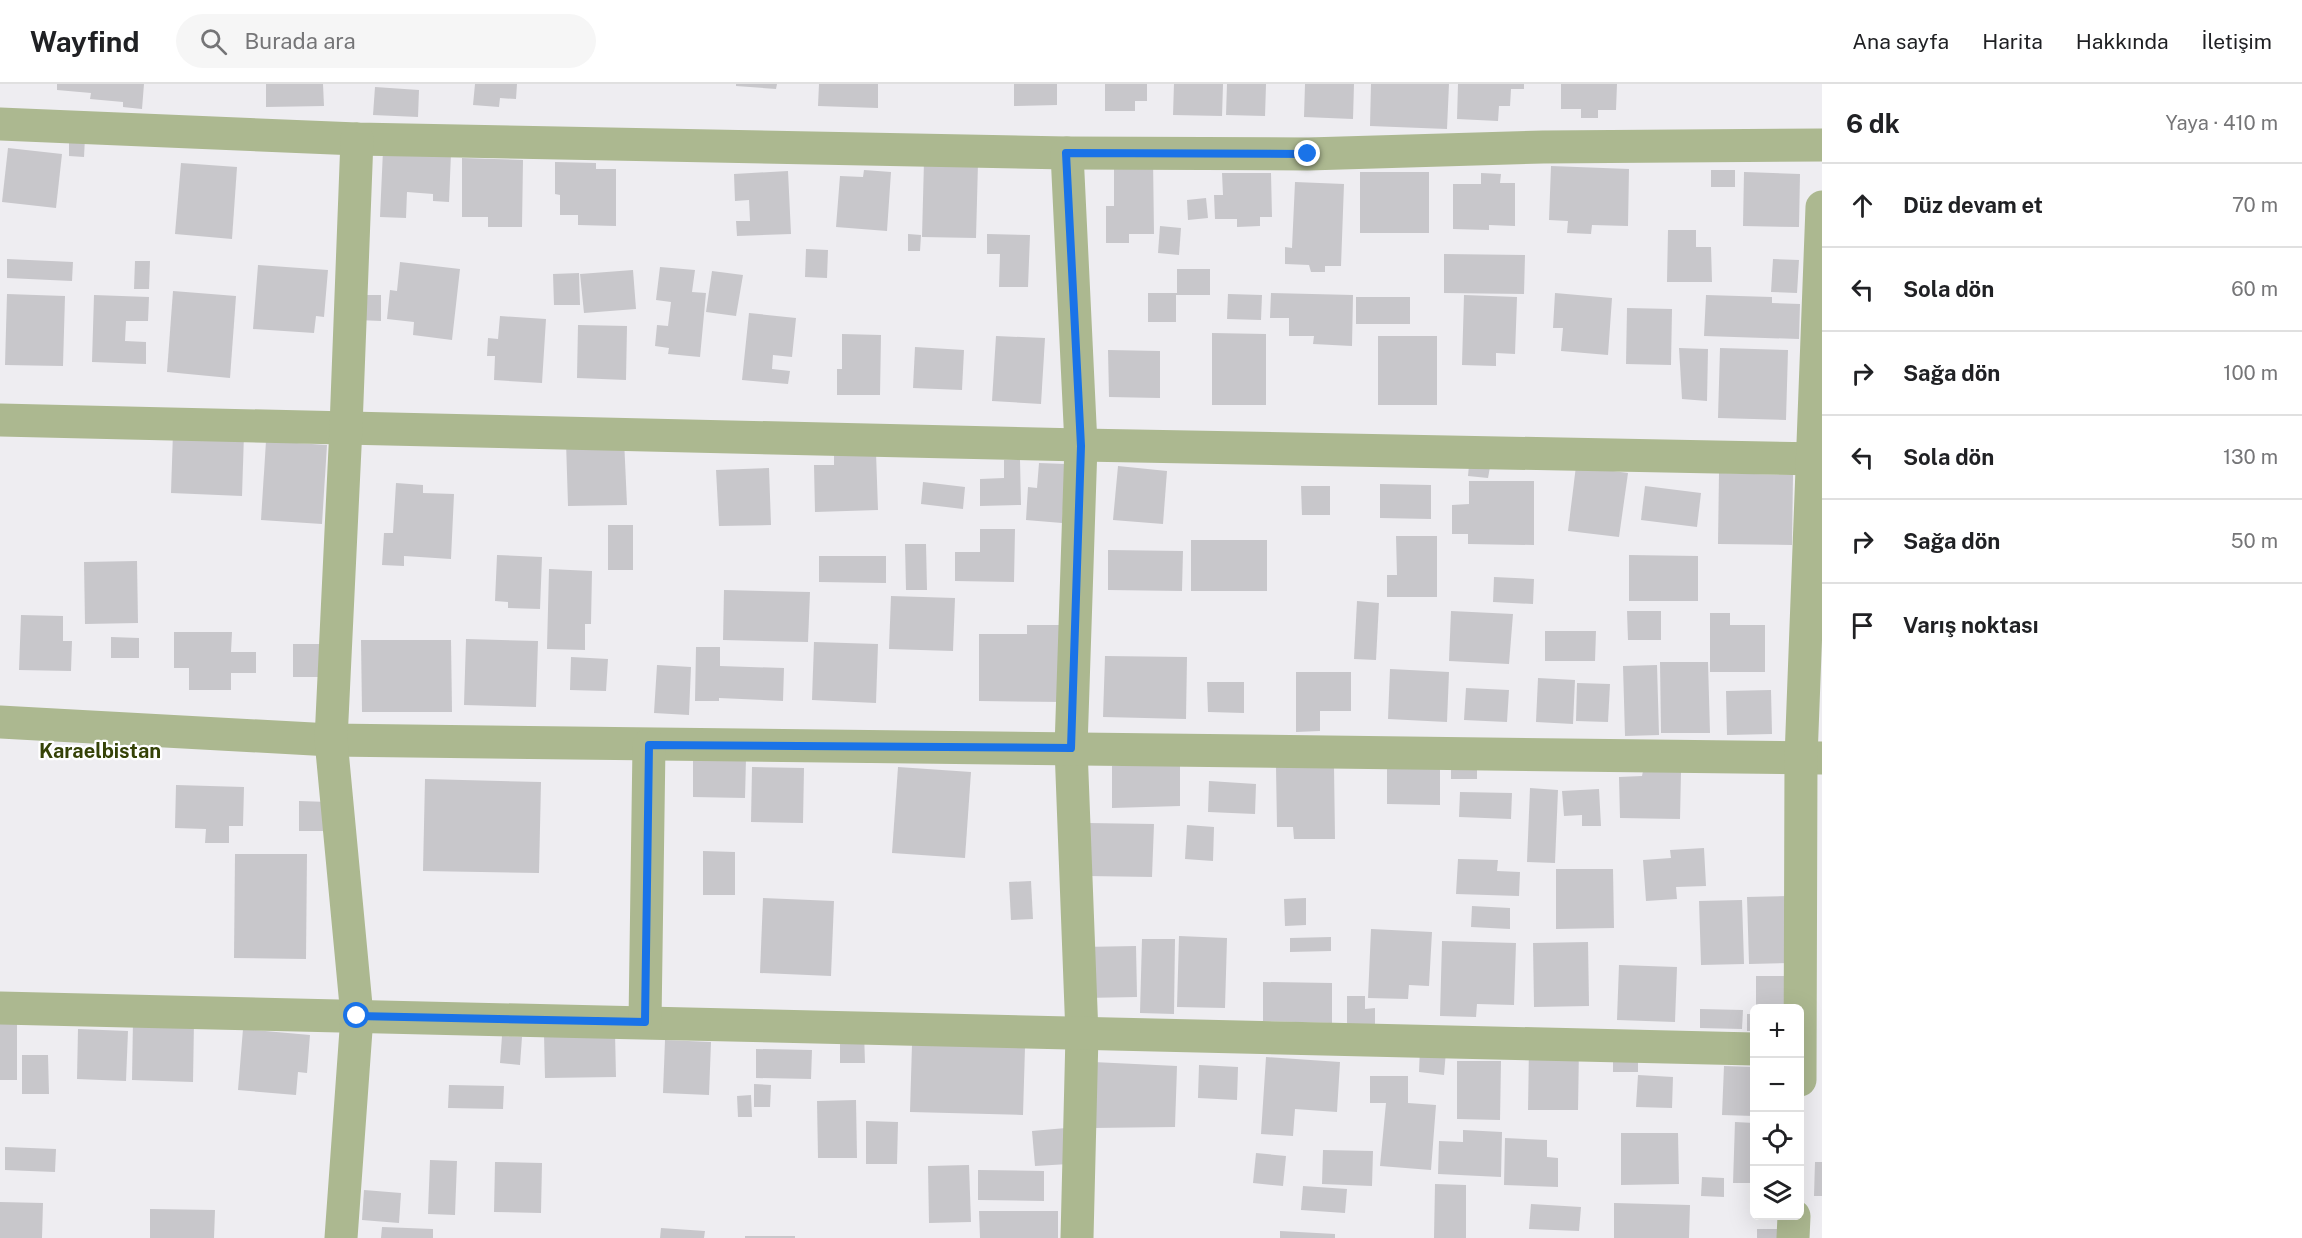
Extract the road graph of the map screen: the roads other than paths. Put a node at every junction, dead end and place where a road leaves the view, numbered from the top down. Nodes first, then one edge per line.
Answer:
1 (0, 124) edge
2 (357, 139) junction
3 (1822, 146) edge
4 (1066, 153) junction
5 (1822, 207) edge
6 (0, 420) edge
7 (346, 427) junction
8 (1081, 446) junction
9 (1818, 459) edge
10 (0, 723) edge
11 (331, 740) junction
12 (649, 745) junction
13 (1071, 748) junction
14 (1811, 758) edge
15 (0, 1008) edge
16 (357, 1016) junction
17 (645, 1022) junction
18 (1082, 1035) junction
19 (1750, 1049) edge
20 (1805, 1058) edge
21 (1794, 1220) edge
22 (341, 1238) edge
23 (1077, 1238) edge
24 (1793, 1238) edge

1 - 2 street
2 - 4 street
2 - 7 street
3 - 4 street
4 - 8 street
5 - 9 street
6 - 7 street
7 - 8 street
7 - 11 street
8 - 9 street
8 - 13 street
9 - 14 street
10 - 11 street
11 - 12 street
11 - 16 street
12 - 13 street
12 - 17 street
13 - 14 street
13 - 18 street
14 - 20 street
15 - 16 street
16 - 17 street
16 - 22 street
17 - 18 street
18 - 19 street
18 - 23 street
21 - 24 street

